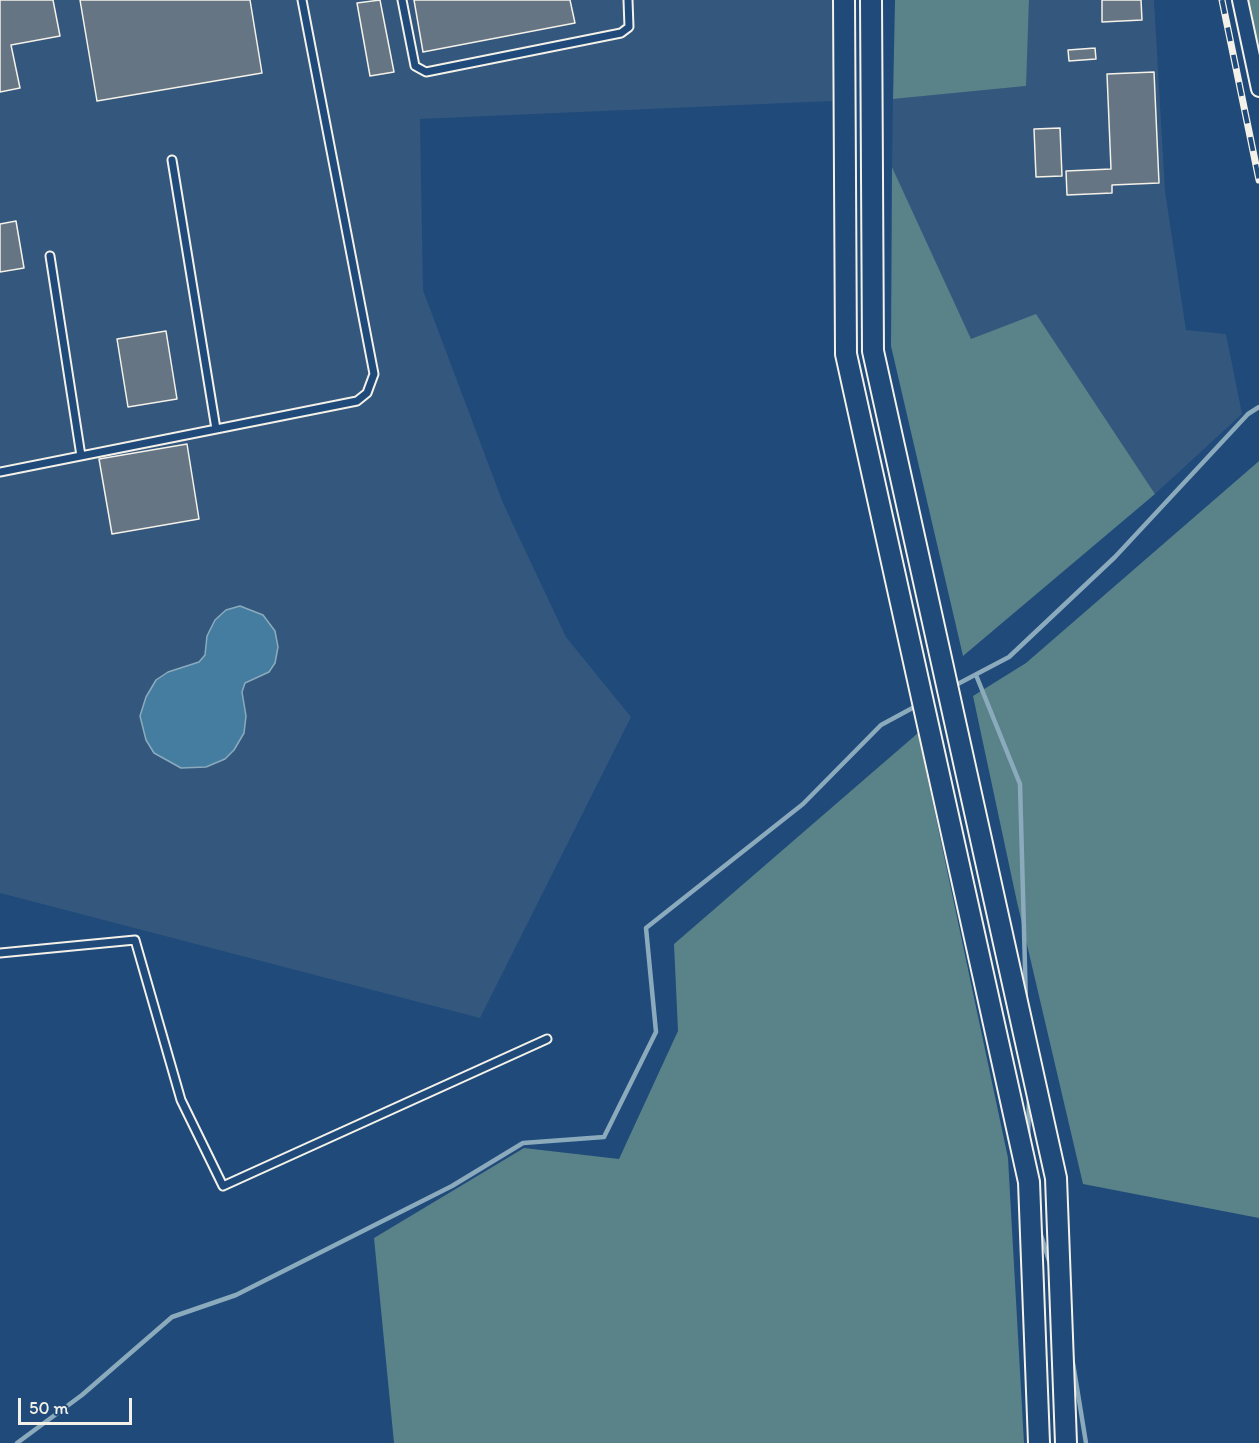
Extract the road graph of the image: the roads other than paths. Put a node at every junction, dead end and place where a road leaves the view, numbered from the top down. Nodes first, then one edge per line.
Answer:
1 (302, 0) edge
2 (402, 0) edge
3 (628, 0) edge
4 (844, 0) edge
5 (871, 0) edge
6 (1240, 0) edge
7 (1259, 89) edge
8 (172, 160) dead end
9 (50, 256) dead end
10 (216, 429) junction
11 (81, 456) junction
12 (0, 472) edge
13 (0, 953) edge
14 (547, 1039) dead end
15 (1039, 1443) edge
16 (1066, 1443) edge

1 - 10 lane
2 - 3 lane
4 - 15 street
5 - 16 street
6 - 7 street
8 - 10 lane
9 - 11 lane
10 - 11 lane
11 - 12 lane
13 - 14 lane

